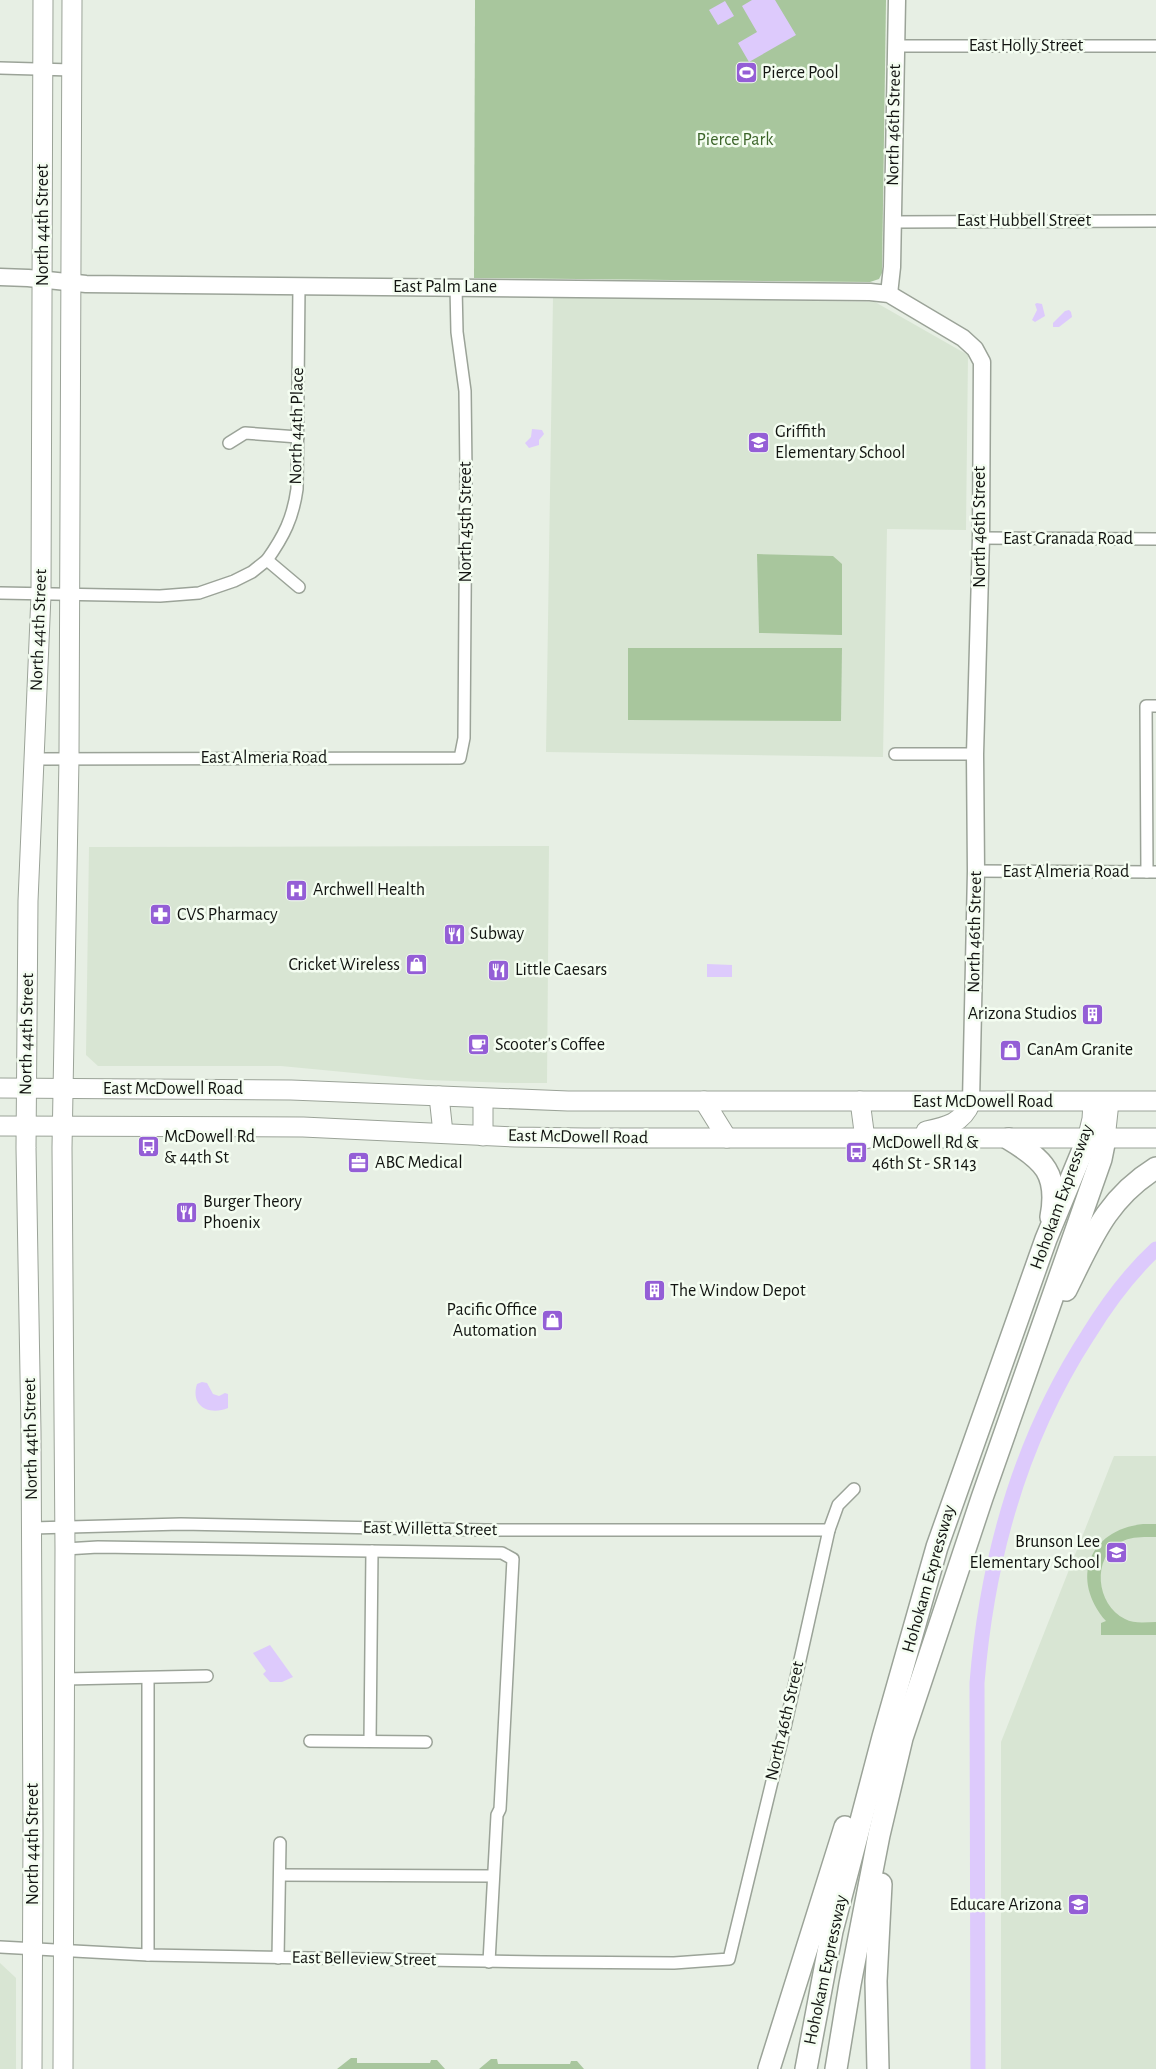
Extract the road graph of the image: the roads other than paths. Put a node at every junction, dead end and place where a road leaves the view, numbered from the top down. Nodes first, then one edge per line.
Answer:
1 (43, 0) edge
2 (72, 0) edge
3 (897, 0) edge
4 (896, 46) junction
5 (1156, 46) edge
6 (0, 68) edge
7 (42, 68) junction
8 (72, 70) junction
9 (1156, 221) edge
10 (893, 222) junction
11 (0, 277) edge
12 (43, 279) junction
13 (71, 282) junction
14 (299, 286) junction
15 (456, 287) junction
16 (890, 294) junction
17 (298, 436) junction
18 (229, 442) dead end
19 (981, 538) junction
20 (1156, 539) edge
21 (267, 560) junction
22 (299, 587) dead end
23 (0, 593) edge
24 (40, 594) junction
25 (70, 595) junction
26 (1151, 706) edge
27 (895, 754) dead end
28 (975, 754) junction
29 (69, 758) junction
30 (460, 758) joint
31 (35, 759) junction
32 (976, 871) junction
33 (1152, 872) edge
34 (0, 1088) edge
35 (26, 1088) junction
36 (64, 1088) junction
37 (439, 1096) junction
38 (483, 1099) junction
39 (704, 1101) junction
40 (860, 1101) junction
41 (1156, 1101) edge
42 (971, 1102) junction
43 (1101, 1102) junction
44 (26, 1125) junction
45 (63, 1125) junction
46 (0, 1126) edge
47 (443, 1134) junction
48 (483, 1136) junction
49 (727, 1138) junction
50 (1156, 1138) edge
51 (865, 1139) junction
52 (893, 1139) junction
53 (1009, 1139) junction
54 (1096, 1139) junction
55 (1156, 1168) edge
56 (1046, 1239) junction
57 (1032, 1357) junction
58 (854, 1489) dead end
59 (65, 1527) junction
60 (32, 1528) junction
61 (829, 1530) junction
62 (937, 1547) junction
63 (65, 1549) junction
64 (372, 1551) junction
65 (934, 1642) junction
66 (207, 1676) dead end
67 (64, 1678) junction
68 (148, 1678) junction
69 (310, 1741) dead end
70 (370, 1741) junction
71 (426, 1742) dead end
72 (280, 1843) dead end
73 (280, 1875) junction
74 (493, 1876) junction
75 (0, 1947) edge
76 (33, 1948) junction
77 (64, 1951) junction
78 (148, 1955) junction
79 (278, 1958) junction
80 (729, 1959) joint
81 (489, 1962) junction
82 (32, 2069) edge
83 (63, 2069) edge
84 (769, 2069) edge
85 (806, 2069) edge
86 (836, 2069) edge
87 (878, 2069) edge

1 - 7 main road, North 44th Street
2 - 8 main road, North 44th Street
3 - 4 street, North 46th Street
4 - 5 street, East Holly Street
4 - 10 street, North 46th Street
6 - 7 street
7 - 8 street
7 - 12 main road, North 44th Street
8 - 13 main road, North 44th Street
9 - 10 street, East Hubbell Street
10 - 16 street, North 46th Street
11 - 12 street, East Palm Lane
12 - 13 street, East Palm Lane
12 - 24 main road, North 44th Street
13 - 14 street, East Palm Lane
13 - 25 main road, North 44th Street
14 - 15 street, East Palm Lane
14 - 17 street, North 44th Place
15 - 16 street, East Palm Lane
15 - 30 street, North 45th Street
16 - 19 street, North 46th Street
17 - 18 street
17 - 21 street, North 44th Place
19 - 20 street, East Granada Road
19 - 28 street, North 46th Street
21 - 22 street
21 - 25 street
23 - 24 street
24 - 25 street
24 - 31 main road, North 44th Street
25 - 29 main road, North 44th Street
26 - 33 street
27 - 28 street
28 - 32 street, North 46th Street
29 - 30 street, East Almeria Road
29 - 31 street, East Almeria Road
29 - 36 main road, North 44th Street
31 - 35 main road, North 44th Street
32 - 33 street, East Almeria Road
32 - 42 street, North 46th Street
34 - 35 main road, East McDowell Road
35 - 36 main road, East McDowell Road
35 - 44 main road, North 44th Street
36 - 37 main road, East McDowell Road
36 - 45 main road, North 44th Street
37 - 38 main road, East McDowell Road
37 - 47 main road
38 - 39 main road, East McDowell Road
38 - 48 main road
39 - 40 main road, East McDowell Road
39 - 49 main road
40 - 42 main road, East McDowell Road
40 - 51 main road
41 - 43 main road, East McDowell Road
42 - 43 main road, East McDowell Road
42 - 52 main road
43 - 54 main road, Hohokam Expressway
44 - 45 main road, East McDowell Road
44 - 46 main road, East McDowell Road
44 - 60 main road, North 44th Street
45 - 47 main road, East McDowell Road
45 - 59 main road, North 44th Street
47 - 48 main road, East McDowell Road
48 - 49 main road, East McDowell Road
49 - 51 main road, East McDowell Road
50 - 54 main road, East McDowell Road
51 - 52 main road, East McDowell Road
52 - 53 main road, East McDowell Road
53 - 54 main road, East McDowell Road
53 - 56 highway
54 - 56 highway, Hohokam Expressway
54 - 57 highway, Hohokam Expressway
55 - 57 highway
56 - 62 highway, Hohokam Expressway
57 - 65 highway, Hohokam Expressway
58 - 61 street, North 46th Street
59 - 60 street, East Willetta Street
59 - 61 street, East Willetta Street
59 - 63 main road, North 44th Street
60 - 76 main road, North 44th Street
61 - 80 street, North 46th Street
62 - 84 highway
62 - 85 highway, Hohokam Expressway
63 - 64 street
63 - 67 main road, North 44th Street
64 - 70 street
64 - 74 street
65 - 86 highway, Hohokam Expressway
65 - 87 highway
66 - 68 street
67 - 68 street
67 - 77 main road, North 44th Street
68 - 78 street
69 - 70 street
70 - 71 street
72 - 73 street
73 - 74 street
73 - 79 street
74 - 81 street
75 - 76 street, East Belleview Street
76 - 77 street, East Belleview Street
76 - 82 main road, North 44th Street
77 - 78 street, East Belleview Street
77 - 83 main road, North 44th Street
78 - 79 street, East Belleview Street
79 - 81 street, East Belleview Street
80 - 81 street, East Belleview Street

